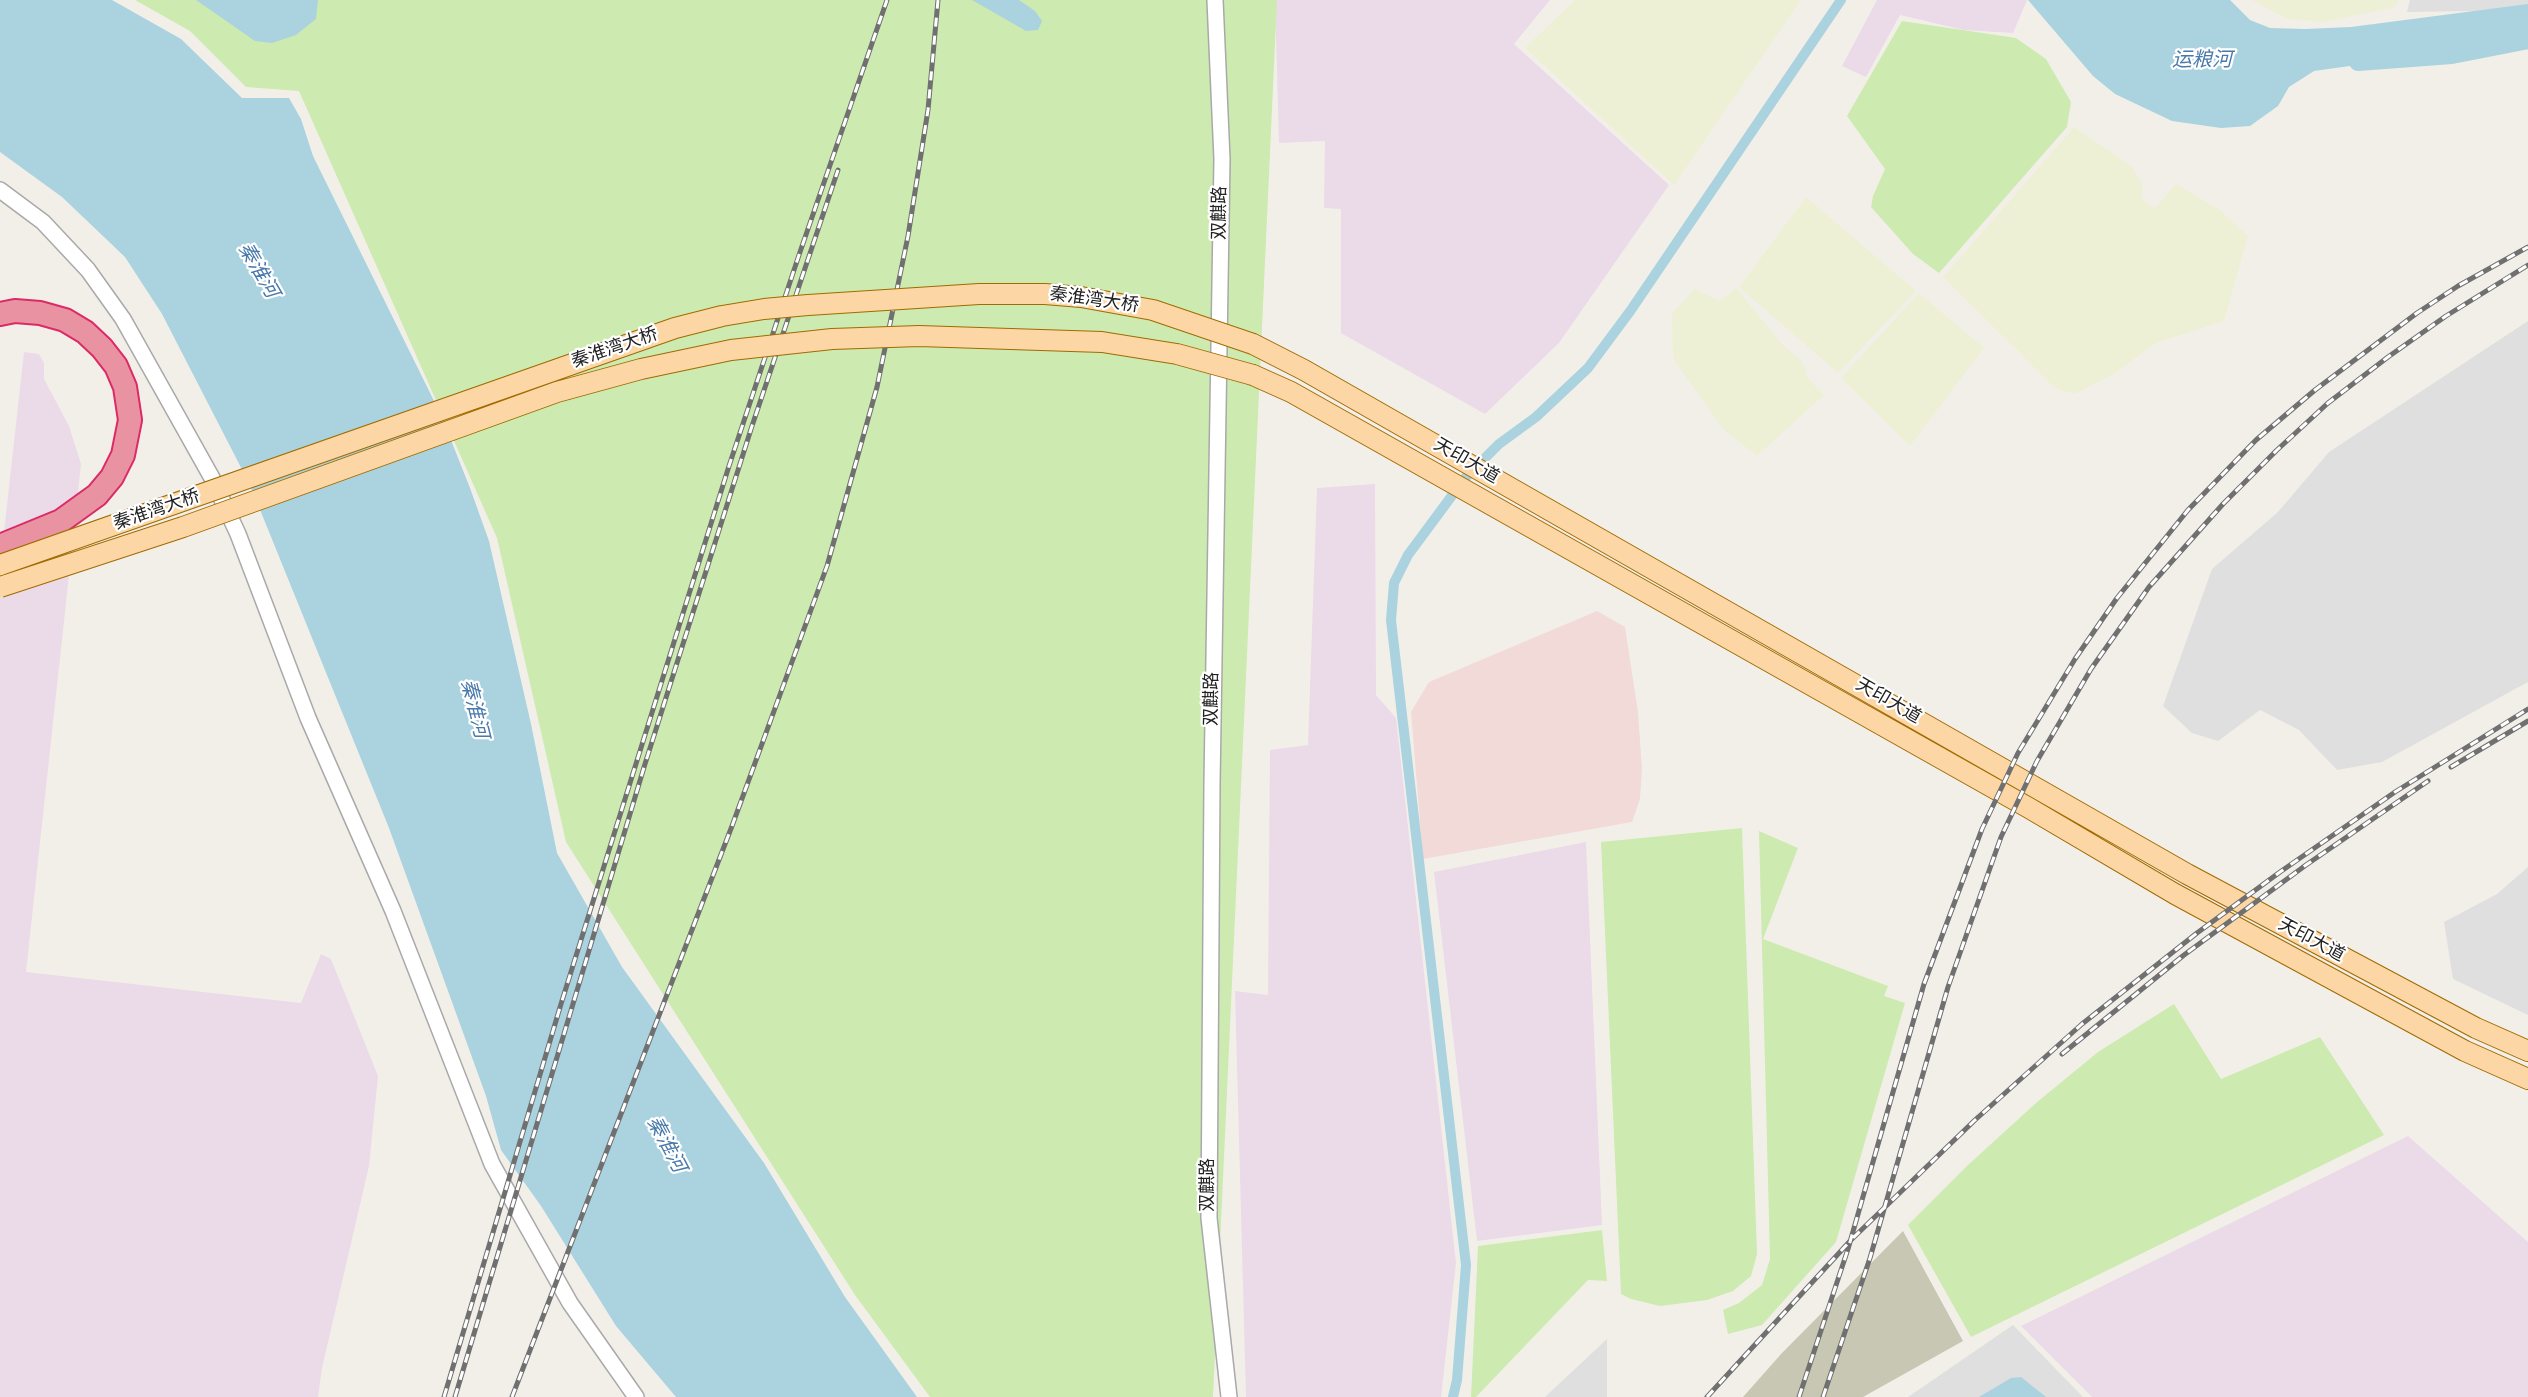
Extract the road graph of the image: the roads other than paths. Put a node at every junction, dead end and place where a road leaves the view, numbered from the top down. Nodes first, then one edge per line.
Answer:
1 (1215, 0) edge
2 (0, 190) edge
3 (0, 314) edge
4 (1253, 344) joint
5 (1253, 375) joint
6 (0, 546) edge
7 (0, 565) edge
8 (0, 587) edge
9 (2528, 1051) edge
10 (2528, 1079) edge
11 (636, 1397) edge
12 (1229, 1397) edge

1 - 12 street, 双麒路
2 - 11 street
3 - 6 highway
4 - 7 main road, 秦淮湾大桥, bridge
4 - 9 main road, 天印大道
5 - 8 main road, 秦淮湾大桥, bridge
5 - 10 main road, 天印大道

